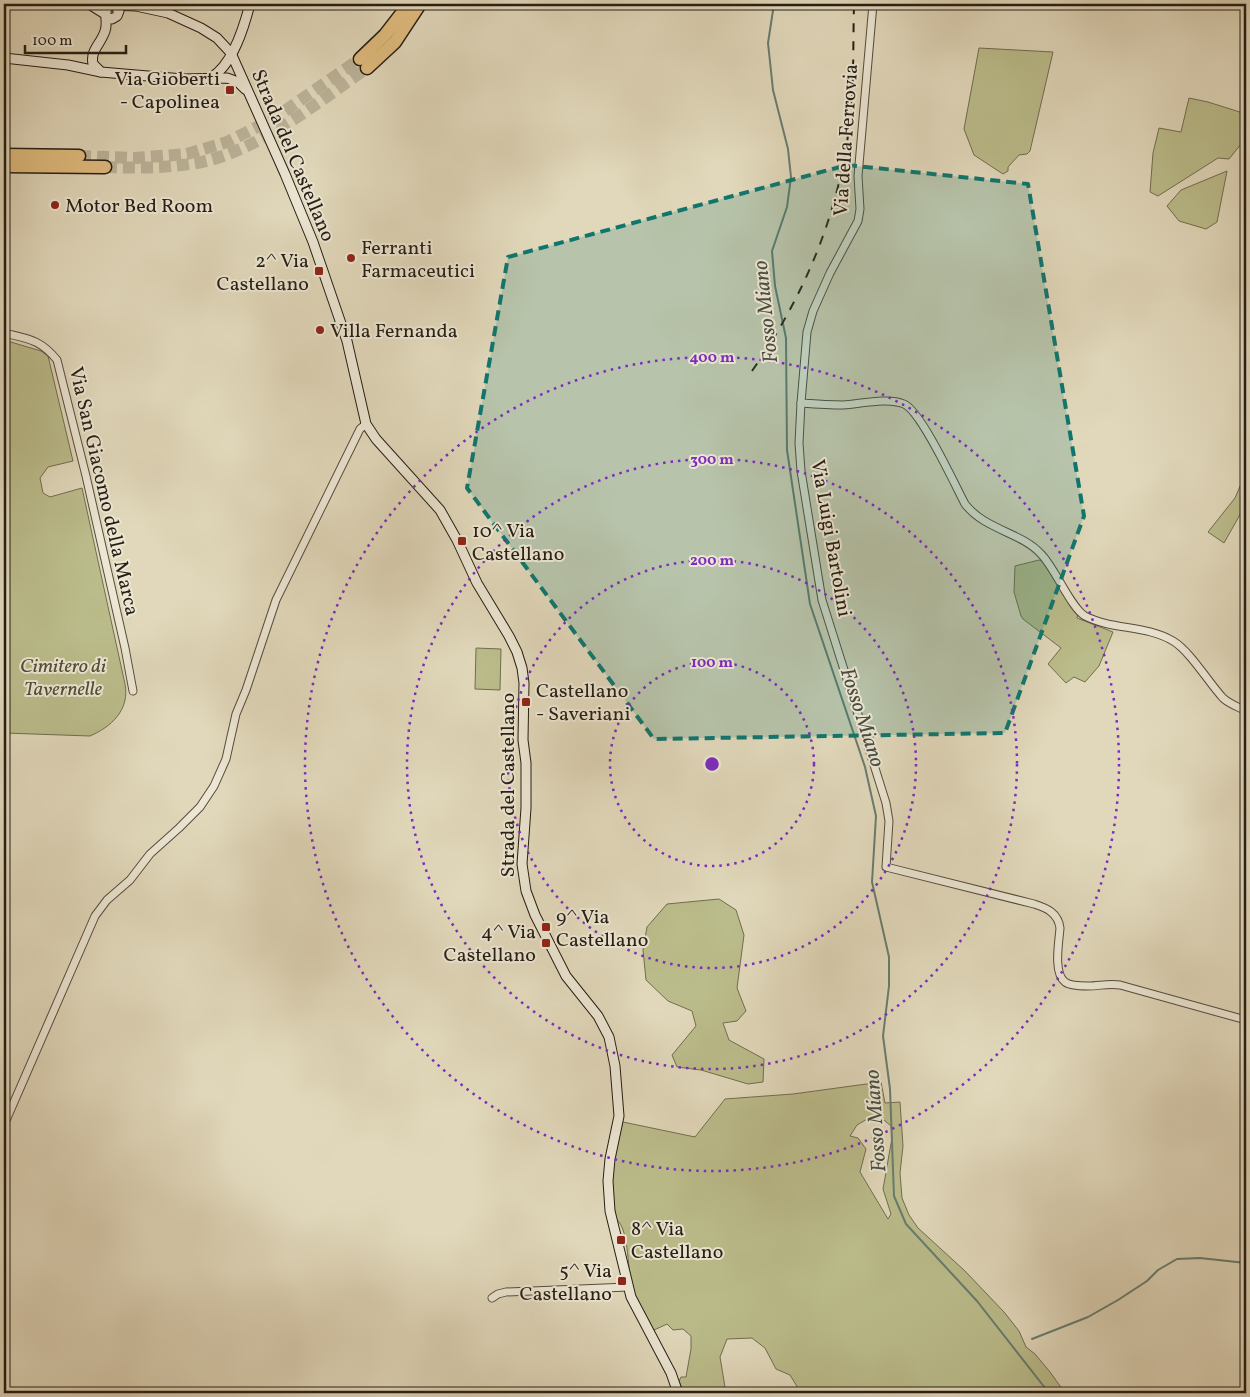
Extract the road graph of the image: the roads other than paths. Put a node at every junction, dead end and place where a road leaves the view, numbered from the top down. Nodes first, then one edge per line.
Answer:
1 (90, 4) edge
2 (250, 4) edge
3 (409, 4) edge
4 (420, 4) edge
5 (873, 4) edge
6 (109, 11) junction
7 (231, 53) junction
8 (4, 58) edge
9 (101, 72) junction
10 (212, 77) junction
11 (249, 93) junction
12 (4, 155) edge
13 (79, 156) tunnel mouth
14 (4, 166) edge
15 (105, 167) tunnel mouth
16 (4, 333) edge
17 (801, 404) junction
18 (366, 424) junction
19 (133, 691) dead end
20 (1246, 711) edge
21 (1246, 1020) edge
22 (4, 1125) edge
23 (628, 1287) junction
24 (492, 1298) dead end
25 (678, 1393) edge

1 - 6 street, Strada del Castellano
2 - 7 street
3 - 4 highway
5 - 17 street, Via della Ferrovia
6 - 7 street, Strada del Castellano
6 - 9 street
7 - 10 street
7 - 11 street, Strada del Castellano
8 - 9 street
9 - 10 street
10 - 11 street
11 - 18 street, Strada del Castellano
12 - 13 highway
14 - 15 highway
16 - 19 street, Via San Giacomo della Marca
17 - 20 street
17 - 21 street, Via Luigi Bartolini
18 - 22 street
18 - 23 street, Strada del Castellano
23 - 24 street
23 - 25 street, Strada del Castellano

